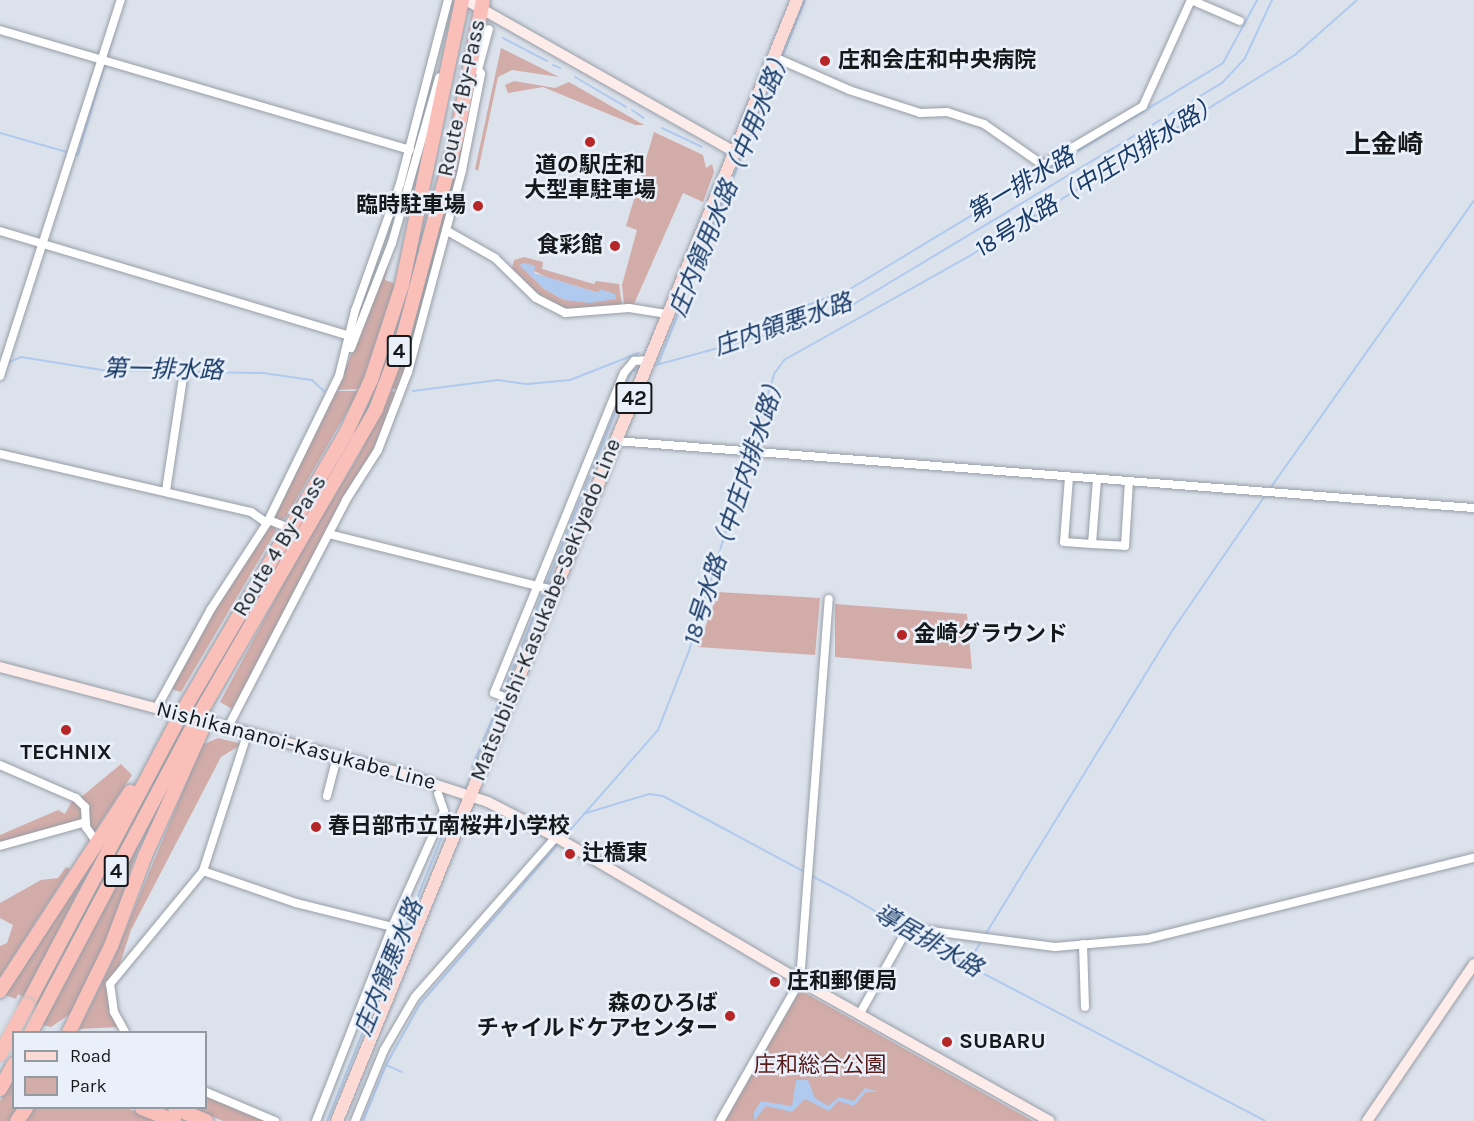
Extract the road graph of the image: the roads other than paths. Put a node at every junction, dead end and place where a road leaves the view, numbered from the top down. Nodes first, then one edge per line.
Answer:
1 (121, 0) edge
2 (448, 0) edge
3 (464, 0) edge
4 (797, 0) edge
5 (1191, 0) edge
6 (482, 4) edge
7 (1240, 21) dead end
8 (489, 29) dead end
9 (0, 30) edge
10 (454, 39) junction
11 (774, 57) junction
12 (103, 60) junction
13 (476, 62) junction
14 (410, 150) junction
15 (733, 151) junction
16 (0, 231) edge
17 (448, 232) junction
18 (43, 244) junction
19 (668, 314) junction
20 (349, 336) junction
21 (4, 355) edge
22 (649, 360) junction
23 (345, 361) junction
24 (0, 376) edge
25 (183, 377) dead end
26 (616, 441) junction
27 (0, 454) edge
28 (1069, 477) junction
29 (1097, 479) junction
30 (1129, 481) junction
31 (166, 491) junction
32 (1474, 508) edge
33 (268, 522) junction
34 (289, 528) junction
35 (329, 534) junction
36 (1092, 544) junction
37 (546, 587) junction
38 (828, 599) dead end
39 (0, 667) edge
40 (156, 709) junction
41 (180, 716) junction
42 (200, 722) junction
43 (227, 729) junction
44 (247, 735) junction
45 (337, 757) junction
46 (0, 765) edge
47 (438, 794) dead end
48 (470, 795) junction
49 (327, 796) dead end
50 (86, 822) junction
51 (556, 837) junction
52 (97, 843) junction
53 (0, 846) edge
54 (1474, 858) edge
55 (203, 871) junction
56 (392, 927) junction
57 (1083, 944) junction
58 (1474, 964) edge
59 (800, 981) junction
60 (0, 991) edge
61 (1085, 1007) dead end
62 (860, 1015) junction
63 (34, 1027) edge
64 (13, 1031) edge
65 (69, 1031) edge
66 (124, 1031) edge
67 (12, 1032) edge
68 (0, 1054) edge
69 (11, 1069) edge
70 (0, 1089) edge
71 (207, 1092) edge
72 (147, 1109) edge
73 (179, 1109) edge
74 (174, 1121) edge
75 (206, 1121) edge
76 (275, 1121) edge
77 (316, 1121) edge
78 (337, 1121) edge
79 (355, 1121) edge
80 (720, 1121) edge
81 (1049, 1121) edge
82 (1367, 1121) edge

1 - 12 street
2 - 14 street
3 - 6 main road
3 - 10 highway, Route 4 By-Pass / 4
4 - 11 main road, Matsubishi-Kasukabe-Sekiyado Line / 42
5 - 7 street
5 - 11 street
6 - 13 highway, Route 4 By-Pass / 4
6 - 15 main road
8 - 13 street
9 - 12 street
10 - 23 street
10 - 34 highway, Route 4 By-Pass / 4
11 - 15 main road, Matsubishi-Kasukabe-Sekiyado Line / 42
12 - 14 street
12 - 18 street
13 - 17 street
13 - 42 highway, Route 4 By-Pass / 4
14 - 20 street
15 - 19 main road, Matsubishi-Kasukabe-Sekiyado Line / 42
16 - 18 street
17 - 19 street
17 - 35 street
18 - 20 street
18 - 21 street
19 - 22 main road, Matsubishi-Kasukabe-Sekiyado Line / 42
20 - 23 street
21 - 24 street
22 - 26 main road, Matsubishi-Kasukabe-Sekiyado Line / 42
22 - 37 street
23 - 33 street
25 - 31 street
26 - 28 street
26 - 37 main road, Matsubishi-Kasukabe-Sekiyado Line / 42
27 - 31 street
28 - 29 street
28 - 36 street
29 - 30 street
29 - 36 street
30 - 32 street
30 - 36 street
31 - 33 street
33 - 34 street
33 - 40 street
34 - 41 highway, Route 4 By-Pass / 4
35 - 37 street
35 - 43 street
37 - 48 main road, Matsubishi-Kasukabe-Sekiyado Line / 42
38 - 59 street
39 - 40 main road, Nishikananoi-Kasukabe Line
40 - 41 main road, Nishikananoi-Kasukabe Line
41 - 42 main road, Nishikananoi-Kasukabe Line
41 - 52 highway, 4
41 - 64 highway, Route 4 By-Pass / 4, bridge
42 - 43 main road, Nishikananoi-Kasukabe Line
42 - 63 highway, 4
42 - 65 highway
43 - 44 main road, Nishikananoi-Kasukabe Line
44 - 45 main road, Nishikananoi-Kasukabe Line
44 - 55 street
45 - 48 main road, Nishikananoi-Kasukabe Line
45 - 49 street
46 - 50 street
47 - 56 street
48 - 51 main road, Nishikananoi-Kasukabe Line
48 - 78 main road, Matsubishi-Kasukabe-Sekiyado Line / 42
50 - 52 street
50 - 53 street
51 - 59 main road, Nishikananoi-Kasukabe Line
51 - 79 street
52 - 60 highway, 4
54 - 57 street
55 - 56 street
55 - 66 street
56 - 77 street
57 - 61 street
57 - 62 street
58 - 82 main road
59 - 62 main road, Nishikananoi-Kasukabe Line
59 - 80 street
62 - 81 main road, Nishikananoi-Kasukabe Line
67 - 68 highway, Route 4 By-Pass / 4, bridge
69 - 70 highway
71 - 76 street
72 - 74 highway
73 - 75 highway

